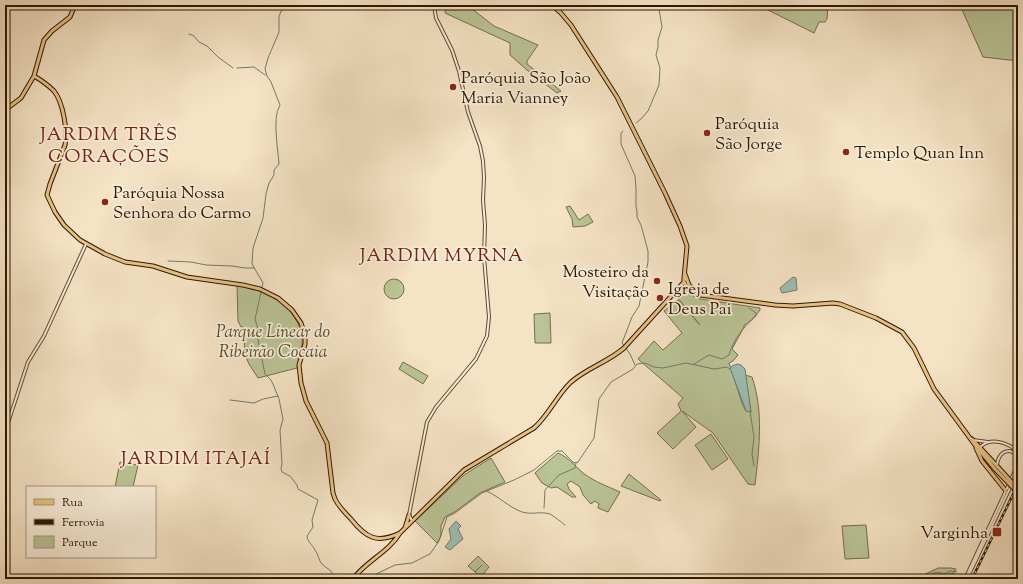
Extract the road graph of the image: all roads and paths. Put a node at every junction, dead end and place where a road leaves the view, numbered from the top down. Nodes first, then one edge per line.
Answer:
1 (75, 5) edge
2 (434, 5) edge
3 (552, 5) edge
4 (34, 76) junction
5 (5, 110) edge
6 (86, 244) junction
7 (687, 286) junction
8 (671, 296) junction
9 (5, 432) edge
10 (969, 436) junction
11 (973, 440) junction
12 (989, 442) junction
13 (978, 449) junction
14 (1018, 453) edge
15 (996, 467) junction
16 (1018, 471) edge
17 (1018, 489) edge
18 (1006, 491) junction
19 (1018, 493) edge
20 (409, 515) junction
21 (413, 521) junction
22 (405, 529) junction
23 (400, 533) junction
24 (353, 579) edge
25 (966, 579) edge

1 - 4 main road
2 - 20 street
3 - 7 main road
4 - 5 main road
4 - 6 main road
6 - 9 street
6 - 23 main road
7 - 8 main road
7 - 8 main road
7 - 10 main road
8 - 21 main road
10 - 11 main road
10 - 13 main road
11 - 12 street
11 - 13 main road
12 - 13 street
12 - 14 street
13 - 15 main road
13 - 18 main road
15 - 17 main road, bridge
15 - 18 street
15 - 19 main road, bridge
16 - 25 street
18 - 25 street
20 - 21 street
20 - 22 main road
21 - 22 main road
22 - 23 main road
23 - 24 main road

